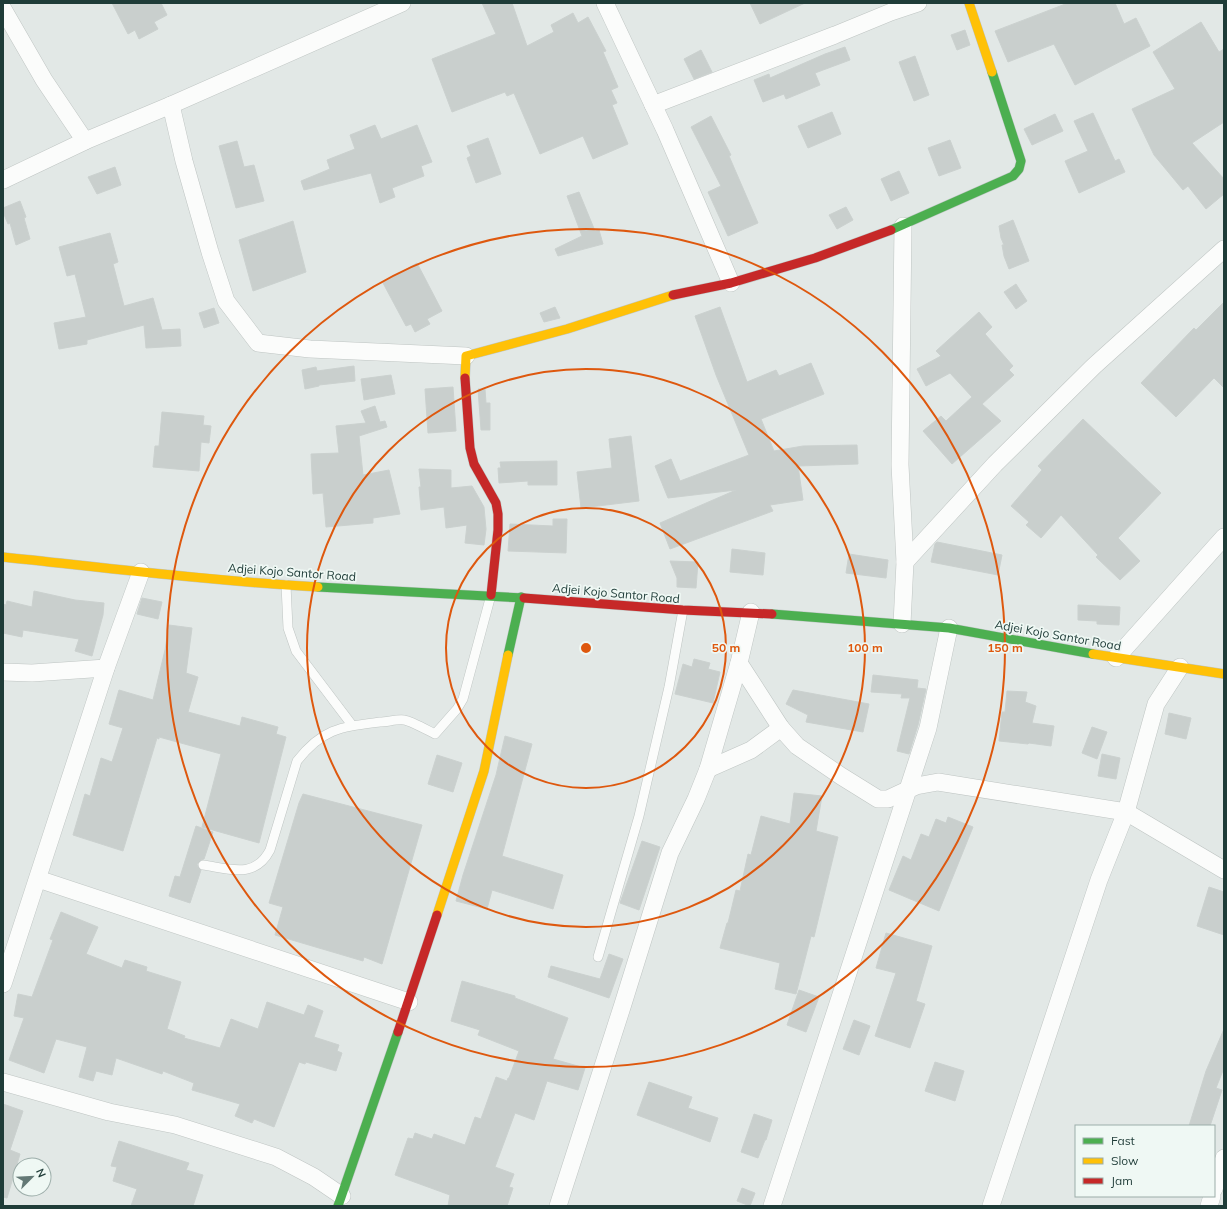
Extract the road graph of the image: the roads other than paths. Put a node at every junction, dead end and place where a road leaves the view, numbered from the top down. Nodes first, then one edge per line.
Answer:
1 (402, 3) edge
2 (605, 3) edge
3 (918, 3) edge
4 (969, 3) edge
5 (3, 9) edge
6 (171, 105) junction
7 (653, 105) junction
8 (85, 140) junction
9 (3, 180) edge
10 (903, 226) junction
11 (1224, 249) edge
12 (731, 283) junction
13 (466, 356) junction
14 (1224, 537) edge
15 (3, 557) edge
16 (905, 562) junction
17 (141, 572) junction
18 (286, 585) junction
19 (491, 595) junction
20 (521, 597) junction
21 (683, 610) junction
22 (751, 612) junction
23 (902, 624) junction
24 (949, 628) junction
25 (1116, 658) junction
26 (739, 663) junction
27 (1180, 667) junction
28 (106, 668) junction
29 (3, 672) edge
30 (1224, 674) edge
31 (352, 725) junction
32 (781, 728) junction
33 (708, 769) junction
34 (908, 790) junction
35 (1126, 812) junction
36 (203, 865) dead end
37 (1224, 870) edge
38 (38, 879) junction
39 (598, 956) dead end
40 (3, 984) edge
41 (409, 1002) junction
42 (3, 1082) edge
43 (1224, 1158) edge
44 (1215, 1186) edge
45 (340, 1201) edge
46 (558, 1206) edge
47 (772, 1206) edge
48 (991, 1206) edge

1 - 6 street
2 - 7 street
3 - 7 street
4 - 10 street
5 - 8 street
6 - 8 street
6 - 13 street
7 - 12 street
8 - 9 street
10 - 12 street
10 - 16 street
11 - 16 street
12 - 13 street
13 - 19 street
14 - 25 street
15 - 17 street, Adjei Kojo Santor Road
16 - 23 street
17 - 18 street, Adjei Kojo Santor Road
17 - 28 street
18 - 19 street, Adjei Kojo Santor Road
18 - 31 lane
19 - 20 street, Adjei Kojo Santor Road
19 - 31 lane
20 - 21 street, Adjei Kojo Santor Road
20 - 41 street
21 - 22 street, Adjei Kojo Santor Road
21 - 39 lane
22 - 23 street, Adjei Kojo Santor Road
22 - 26 street
23 - 24 street, Adjei Kojo Santor Road
24 - 25 street, Adjei Kojo Santor Road
24 - 34 street
25 - 27 street, Adjei Kojo Santor Road
26 - 32 street
26 - 33 street
27 - 30 street, Adjei Kojo Santor Road
27 - 35 street
28 - 29 street
28 - 38 street
31 - 36 lane
32 - 33 street
32 - 34 street
33 - 46 street
34 - 35 street
34 - 47 street
35 - 37 street
35 - 48 street
38 - 40 street
38 - 41 street
41 - 45 street
42 - 45 street
43 - 44 street

